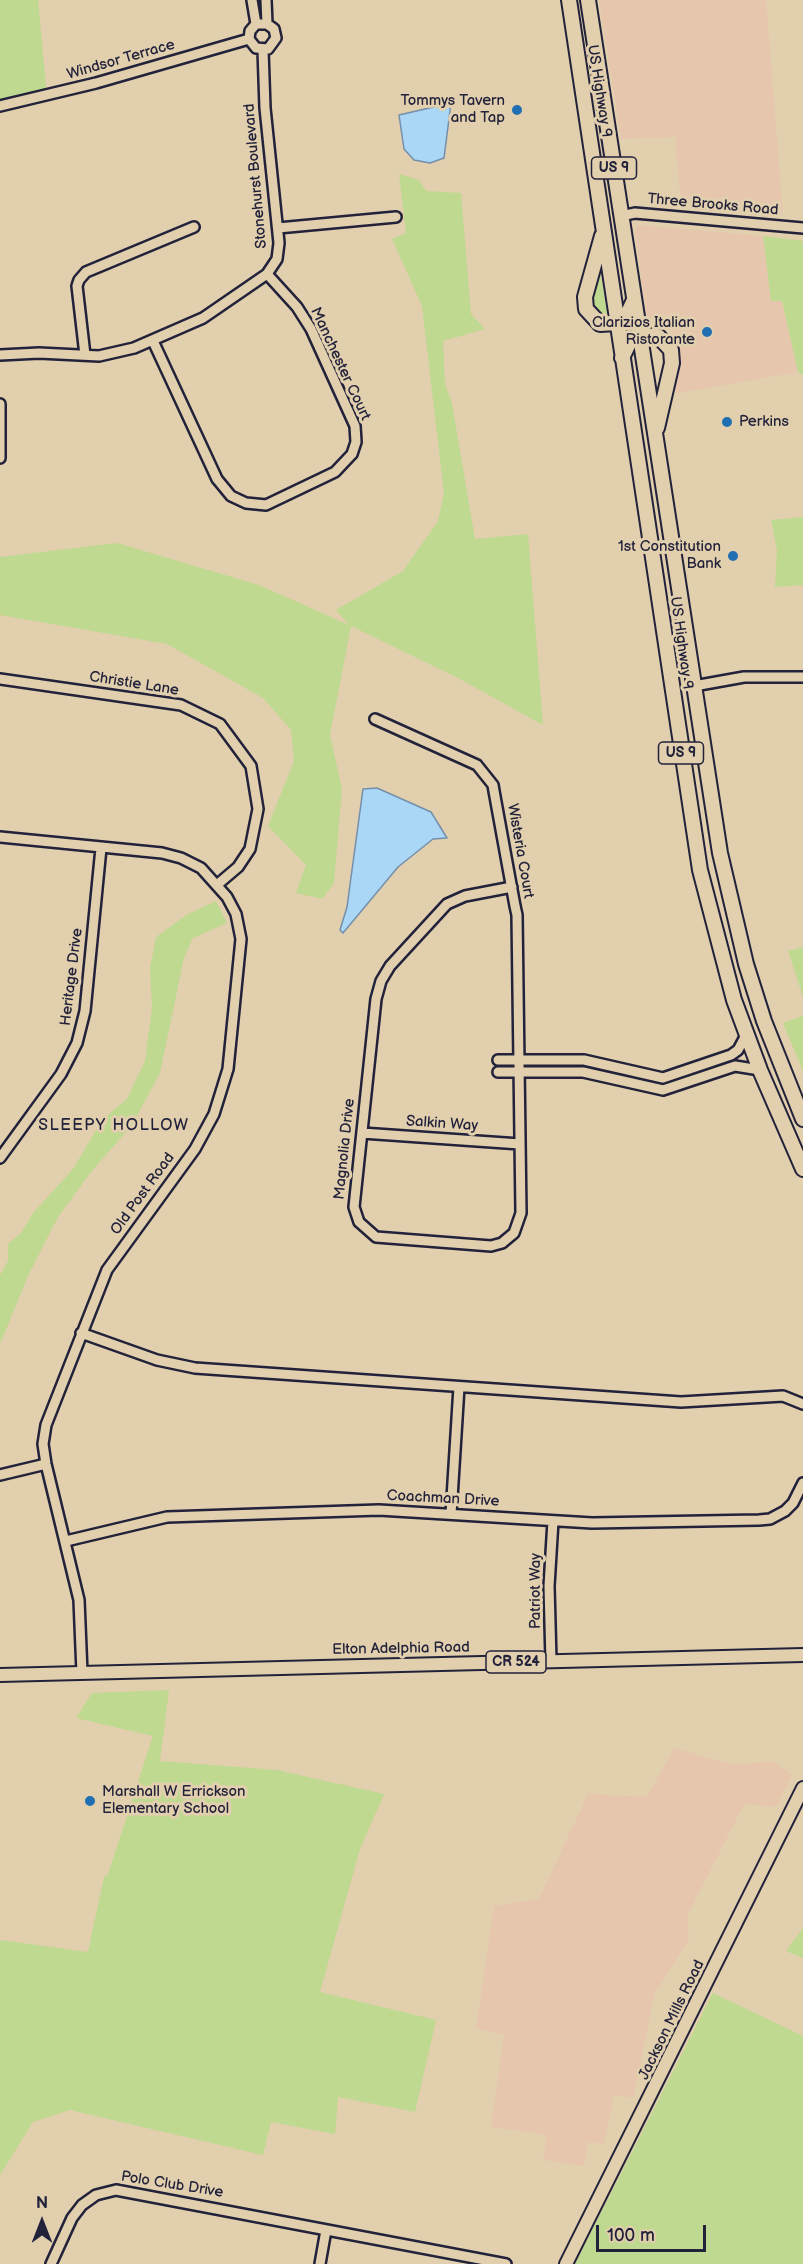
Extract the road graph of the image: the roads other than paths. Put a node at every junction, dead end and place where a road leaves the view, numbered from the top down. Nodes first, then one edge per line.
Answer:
1 (252, 0) edge
2 (266, 0) edge
3 (569, 0) edge
4 (588, 0) edge
5 (256, 24) junction
6 (267, 24) junction
7 (249, 39) junction
8 (263, 50) junction
9 (0, 106) edge
10 (621, 216) junction
11 (396, 217) dead end
12 (194, 227) dead end
13 (278, 228) junction
14 (803, 228) edge
15 (603, 229) junction
16 (267, 274) junction
17 (634, 300) junction
18 (617, 323) junction
19 (639, 335) junction
20 (153, 341) junction
21 (0, 355) edge
22 (85, 355) junction
23 (622, 358) junction
24 (0, 404) edge
25 (655, 438) junction
26 (0, 458) edge
27 (803, 677) edge
28 (0, 679) edge
29 (694, 686) junction
30 (375, 719) dead end
31 (0, 837) edge
32 (101, 848) junction
33 (218, 884) junction
34 (512, 887) junction
35 (746, 1035) junction
36 (498, 1060) dead end
37 (519, 1060) junction
38 (760, 1070) junction
39 (498, 1072) dead end
40 (519, 1072) junction
41 (803, 1119) edge
42 (362, 1133) junction
43 (520, 1144) junction
44 (0, 1158) edge
45 (803, 1169) edge
46 (81, 1332) junction
47 (459, 1387) junction
48 (803, 1404) edge
49 (46, 1464) junction
50 (0, 1475) edge
51 (803, 1483) edge
52 (451, 1514) junction
53 (553, 1521) junction
54 (66, 1542) junction
55 (803, 1655) edge
56 (551, 1661) junction
57 (82, 1673) junction
58 (0, 1675) edge
59 (801, 1795) edge
60 (326, 2230) junction
61 (465, 2260) edge
62 (51, 2264) edge
63 (320, 2264) edge
64 (506, 2264) edge
65 (566, 2264) edge

1 - 5 street
2 - 6 street, Stonehurst Boulevard
3 - 15 highway, US Highway 9 / US 9
4 - 10 highway, US Highway 9 / US 9
5 - 6 street
5 - 7 street
6 - 8 street, Stonehurst Boulevard
7 - 8 street
7 - 9 street, Windsor Terrace
8 - 13 street, Stonehurst Boulevard
10 - 14 street, Three Brooks Road
10 - 17 highway, US Highway 9 / US 9
11 - 13 street
12 - 22 street
13 - 16 street, Stonehurst Boulevard
15 - 18 highway, US Highway 9 / US 9
15 - 18 highway
16 - 20 street, Stonehurst Boulevard
16 - 20 street, Manchester Court
17 - 18 highway
17 - 19 highway, US Highway 9 / US 9
18 - 23 highway, US Highway 9 / US 9
19 - 23 highway
19 - 25 highway, US Highway 9 / US 9
19 - 25 highway
20 - 22 street, Stonehurst Boulevard
21 - 22 street, Stonehurst Boulevard
23 - 35 highway, US Highway 9 / US 9
24 - 26 street
25 - 29 highway, US Highway 9 / US 9
27 - 29 street
28 - 33 street, Christie Lane
29 - 41 highway, US Highway 9 / US 9
30 - 34 street, Wisteria Court
31 - 32 street, Old Post Road
32 - 33 street, Old Post Road
32 - 44 street, Heritage Drive
33 - 46 street, Old Post Road
34 - 37 street, Wisteria Court
34 - 42 street, Magnolia Drive
35 - 37 street
35 - 38 highway, US Highway 9 / US 9
36 - 37 street
37 - 40 street, Magnolia Drive
38 - 40 street
38 - 45 highway, US Highway 9 / US 9
39 - 40 street
40 - 43 street, Magnolia Drive
42 - 43 street, Salkin Way
42 - 43 street, Magnolia Drive
46 - 47 street
46 - 49 street, Old Post Road
47 - 48 street
47 - 52 street
49 - 50 street
49 - 54 street, Old Post Road
51 - 53 street, Coachman Drive
52 - 53 street, Coachman Drive
52 - 54 street, Coachman Drive
53 - 56 street, Patriot Way
54 - 57 street, Old Post Road
55 - 56 main road, Elton Adelphia Road / CR 524
56 - 57 main road, Elton Adelphia Road / CR 524
57 - 58 main road, Elton Adelphia Road / CR 524
59 - 65 main road, Jackson Mills Road
60 - 61 street, Polo Club Drive
60 - 62 street, Polo Club Drive
60 - 63 street
61 - 64 street, Polo Club Drive

